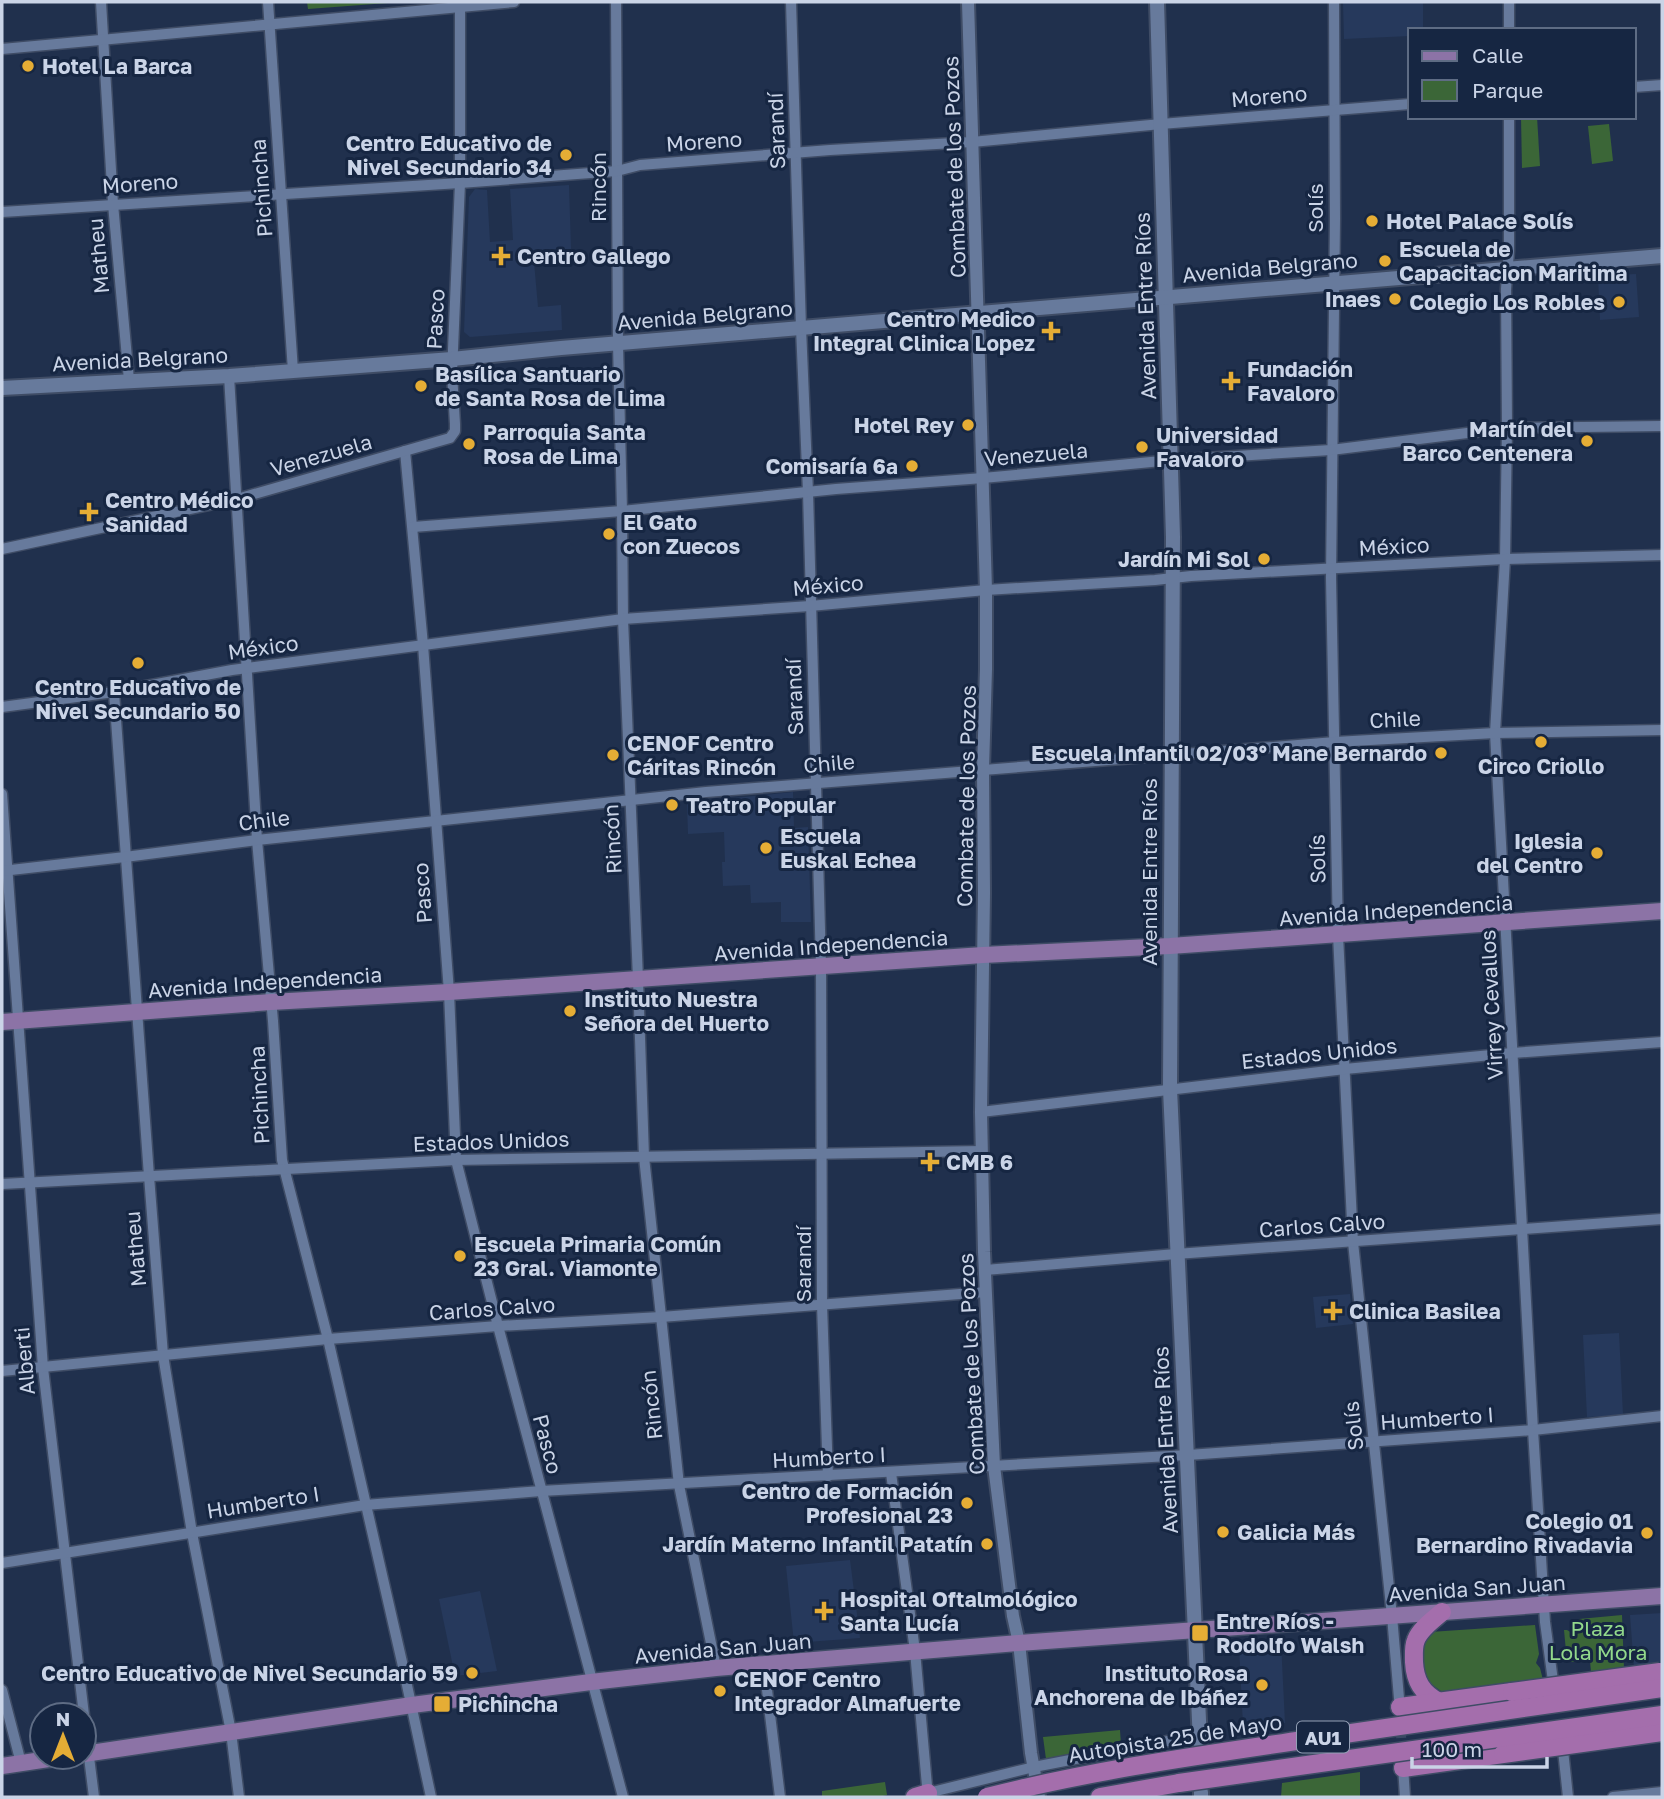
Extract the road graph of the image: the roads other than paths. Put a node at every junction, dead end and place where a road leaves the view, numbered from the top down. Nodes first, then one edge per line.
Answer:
1 (101, 2) edge
2 (268, 2) edge
3 (514, 2) edge
4 (616, 2) edge
5 (791, 2) edge
6 (968, 2) edge
7 (1157, 2) edge
8 (1334, 2) edge
9 (1509, 2) edge
10 (460, 4) edge
11 (270, 24) junction
12 (1509, 28) edge
13 (103, 40) junction
14 (2, 49) edge
15 (1662, 85) edge
16 (1636, 87) edge
17 (1408, 104) edge
18 (1334, 109) junction
19 (1509, 119) edge
20 (1161, 124) junction
21 (972, 142) junction
22 (796, 153) junction
23 (617, 171) junction
24 (460, 183) junction
25 (281, 193) junction
26 (113, 204) junction
27 (2, 212) edge
28 (1662, 256) edge
29 (1508, 269) junction
30 (1334, 283) junction
31 (1166, 297) junction
32 (979, 313) junction
33 (801, 328) junction
34 (618, 344) junction
35 (452, 359) junction
36 (293, 371) junction
37 (229, 376) junction
38 (129, 380) junction
39 (2, 388) edge
40 (1662, 426) edge
41 (1507, 428) junction
42 (1331, 450) junction
43 (405, 451) junction
44 (1172, 460) junction
45 (983, 478) junction
46 (808, 492) junction
47 (237, 499) junction
48 (622, 511) junction
49 (413, 527) junction
50 (2, 549) edge
51 (1662, 555) edge
52 (1505, 559) junction
53 (1331, 568) junction
54 (1174, 578) junction
55 (986, 590) junction
56 (810, 606) junction
57 (622, 619) junction
58 (423, 645) junction
59 (248, 668) junction
60 (114, 692) junction
61 (2, 707) edge
62 (1662, 730) edge
63 (1495, 733) junction
64 (1335, 742) junction
65 (1171, 755) junction
66 (984, 769) junction
67 (816, 783) junction
68 (2, 794) edge
69 (629, 799) junction
70 (435, 821) junction
71 (257, 840) junction
72 (125, 858) junction
73 (5, 871) edge
74 (1662, 911) edge
75 (1506, 923) junction
76 (1338, 935) junction
77 (1170, 946) junction
78 (983, 956) junction
79 (821, 966) junction
80 (638, 979) junction
81 (449, 992) junction
82 (271, 1002) junction
83 (137, 1011) junction
84 (19, 1021) junction
85 (2, 1022) edge
86 (1662, 1042) edge
87 (1513, 1053) junction
88 (1345, 1069) junction
89 (1170, 1089) junction
90 (981, 1112) junction
91 (982, 1151) junction
92 (822, 1153) junction
93 (644, 1157) junction
94 (456, 1160) junction
95 (284, 1169) junction
96 (149, 1176) junction
97 (31, 1182) junction
98 (2, 1184) edge
99 (1662, 1219) edge
100 (1522, 1229) junction
101 (1353, 1242) junction
102 (1176, 1254) junction
103 (985, 1270) junction
104 (986, 1292) junction
105 (822, 1304) junction
106 (661, 1317) junction
107 (498, 1326) junction
108 (328, 1339) junction
109 (163, 1355) junction
110 (43, 1367) junction
111 (2, 1371) edge
112 (1662, 1416) edge
113 (1533, 1430) junction
114 (1374, 1442) junction
115 (1188, 1455) junction
116 (994, 1466) junction
117 (891, 1473) junction
118 (828, 1476) junction
119 (679, 1485) junction
120 (541, 1491) junction
121 (365, 1505) junction
122 (192, 1533) junction
123 (65, 1553) junction
124 (2, 1563) edge
125 (1662, 1596) edge
126 (1544, 1604) junction
127 (1442, 1612) junction
128 (1392, 1616) junction
129 (1194, 1630) junction
130 (1019, 1643) junction
131 (915, 1651) junction
132 (764, 1665) junction
133 (716, 1668) junction
134 (1662, 1672) edge
135 (1553, 1681) dead end
136 (591, 1682) junction
137 (1662, 1688) edge
138 (2, 1690) edge
139 (82, 1701) edge
140 (1439, 1702) junction
141 (412, 1705) junction
142 (1400, 1710) joint
143 (1662, 1714) edge
144 (231, 1732) junction
145 (1662, 1732) edge
146 (1200, 1739) joint
147 (1563, 1750) dead end
148 (98, 1751) edge
149 (28, 1762) edge
150 (21, 1763) junction
151 (1403, 1765) joint
152 (2, 1766) edge
153 (1034, 1767) junction
154 (89, 1771) edge
155 (1662, 1792) edge
156 (924, 1796) edge
157 (94, 1797) edge
158 (239, 1797) edge
159 (431, 1797) edge
160 (623, 1797) edge
161 (780, 1797) edge
162 (987, 1797) edge
163 (1039, 1797) edge
164 (1100, 1797) edge
165 (1405, 1797) edge
166 (1568, 1797) edge
167 (1613, 1797) edge

1 - 13 street, Matheu
2 - 11 street, Pichincha
3 - 10 street
4 - 23 street, Rincón
5 - 22 street, Sarandí
6 - 21 street, Combate de los Pozos
7 - 20 main road, Avenida Entre Ríos
8 - 18 street, Solís
9 - 12 street
10 - 11 street
10 - 24 street, Pasco
11 - 13 street
11 - 25 street, Pichincha
13 - 14 street
13 - 26 street, Matheu
15 - 16 street
17 - 18 street, Moreno
18 - 20 street, Moreno
18 - 30 street, Solís
19 - 29 street, Virrey Cevallos
20 - 21 street, Moreno
20 - 31 main road, Avenida Entre Ríos
21 - 22 street, Moreno
21 - 32 street, Combate de los Pozos
22 - 23 street, Moreno
22 - 33 street, Sarandí
23 - 24 street, Moreno
23 - 34 street, Rincón
24 - 25 street, Moreno
24 - 35 street, Pasco
25 - 26 street, Moreno
25 - 36 street, Pichincha
26 - 27 street, Moreno
26 - 38 street, Matheu
28 - 29 main road, Avenida Belgrano
29 - 30 main road, Avenida Belgrano
29 - 41 street, Virrey Cevallos
30 - 31 main road, Avenida Belgrano
30 - 42 street, Solís
31 - 32 main road, Avenida Belgrano
31 - 44 main road, Avenida Entre Ríos
32 - 33 main road, Avenida Belgrano
32 - 45 street, Combate de los Pozos
33 - 34 main road, Avenida Belgrano
33 - 46 street, Sarandí
34 - 35 main road, Avenida Belgrano
34 - 48 street, Rincón
35 - 36 main road, Avenida Belgrano
35 - 43 street, Pasco
36 - 37 main road, Avenida Belgrano
37 - 38 main road, Avenida Belgrano
37 - 47 street, Pichincha
38 - 39 main road, Avenida Belgrano
40 - 41 street, Venezuela
41 - 42 street, Venezuela
41 - 52 street, Virrey Cevallos
42 - 44 street, Venezuela
42 - 53 street, Solís
43 - 47 street, Venezuela
43 - 49 street, Pasco
44 - 45 street, Venezuela
44 - 54 main road, Avenida Entre Ríos
45 - 46 street, Venezuela
45 - 55 street, Combate de los Pozos
46 - 48 street, Venezuela
46 - 56 street, Sarandí
47 - 50 street, Venezuela
47 - 59 street, Pichincha
48 - 49 street, Venezuela
48 - 57 street, Rincón
49 - 58 street, Pasco
51 - 52 street, México
52 - 53 street, México
52 - 63 street, Virrey Cevallos
53 - 54 street, México
53 - 64 street, Solís
54 - 55 street, México
54 - 65 main road, Avenida Entre Ríos
55 - 56 street, México
55 - 66 street, Combate de los Pozos
56 - 57 street, México
56 - 67 street, Sarandí
57 - 58 street, México
57 - 69 street, Rincón
58 - 59 street, México
58 - 70 street, Pasco
59 - 60 street, México
59 - 71 street, Pichincha
60 - 61 street, México
60 - 72 street, Matheu
62 - 63 street, Chile
63 - 64 street, Chile
63 - 75 street, Virrey Cevallos
64 - 65 street, Chile
64 - 76 street, Solís
65 - 66 street, Chile
65 - 77 main road, Avenida Entre Ríos
66 - 67 street, Chile
66 - 78 street, Combate de los Pozos
67 - 69 street, Chile
67 - 79 street, Sarandí
68 - 73 street, Alberti
69 - 70 street, Chile
69 - 80 street, Rincón
70 - 71 street, Chile
70 - 81 street, Pasco
71 - 72 street, Chile
71 - 82 street, Pichincha
72 - 73 street, Chile
72 - 83 street, Matheu
73 - 84 street, Alberti
74 - 75 main road, Avenida Independencia
75 - 76 main road, Avenida Independencia
75 - 87 street, Virrey Cevallos
76 - 77 main road, Avenida Independencia
76 - 88 street, Solís
77 - 78 main road, Avenida Independencia
77 - 89 main road, Avenida Entre Ríos
78 - 79 main road, Avenida Independencia
78 - 90 street, Combate de los Pozos
79 - 80 main road, Avenida Independencia
79 - 92 street, Sarandí
80 - 81 main road, Avenida Independencia
80 - 93 street, Rincón
81 - 82 main road, Avenida Independencia
81 - 94 street, Pasco
82 - 83 main road, Avenida Independencia
82 - 95 street, Pichincha
83 - 84 main road, Avenida Independencia
83 - 96 street, Matheu
84 - 85 main road, Avenida Independencia
84 - 97 street, Alberti
86 - 87 street, Estados Unidos
87 - 88 street, Estados Unidos
87 - 100 street, Virrey Cevallos
88 - 89 street, Estados Unidos
88 - 101 street, Solís
89 - 90 street, Estados Unidos
89 - 102 main road, Avenida Entre Ríos
90 - 91 street, Combate de los Pozos
91 - 92 street, Estados Unidos
91 - 103 street, Combate de los Pozos
92 - 93 street, Estados Unidos
92 - 105 street, Sarandí
93 - 94 street, Estados Unidos
93 - 106 street, Rincón
94 - 95 street, Estados Unidos
94 - 107 street, Pasco
95 - 96 street, Estados Unidos
95 - 108 street, Pichincha
96 - 97 street, Estados Unidos
96 - 109 street, Matheu
97 - 98 street, Estados Unidos
97 - 110 street, Alberti
99 - 100 street, Carlos Calvo
100 - 101 street, Carlos Calvo
100 - 113 street, Virrey Cevallos
101 - 102 street, Carlos Calvo
101 - 114 street, Solís
102 - 103 street, Carlos Calvo
102 - 115 main road, Avenida Entre Ríos
103 - 104 street, Combate de los Pozos
104 - 105 street, Carlos Calvo
104 - 116 street, Combate de los Pozos
105 - 106 street, Carlos Calvo
105 - 118 street, Sarandí
106 - 107 street, Carlos Calvo
106 - 119 street, Rincón
107 - 108 street, Carlos Calvo
107 - 120 street, Pasco
108 - 109 street, Carlos Calvo
108 - 121 street, Pichincha
109 - 110 street, Carlos Calvo
109 - 122 street, Matheu
110 - 111 street, Carlos Calvo
110 - 123 street, Alberti
112 - 113 street, Humberto I
113 - 114 street, Humberto I
113 - 126 street, Virrey Cevallos
114 - 115 street, Humberto I
114 - 128 street, Solís
115 - 116 street, Humberto I
115 - 129 main road, Avenida Entre Ríos
116 - 117 street, Humberto I
116 - 130 street, Combate de los Pozos
117 - 118 street, Humberto I
117 - 131 street
118 - 119 street, Humberto I
119 - 120 street, Humberto I
119 - 133 street, Rincón
120 - 121 street, Humberto I
120 - 136 street, Pasco
121 - 122 street, Humberto I
121 - 141 street, Pichincha
122 - 123 street, Humberto I
122 - 144 street, Matheu
123 - 124 street, Humberto I
123 - 139 street, Alberti
125 - 126 main road, Avenida San Juan
126 - 127 main road, Avenida San Juan
126 - 135 street, Virrey Cevallos
127 - 128 main road, Avenida San Juan
127 - 140 highway
128 - 129 main road, Avenida San Juan
128 - 142 street, Solís
129 - 130 main road, Avenida San Juan
129 - 146 main road, Avenida Entre Ríos
130 - 131 main road, Avenida San Juan
130 - 153 street, Combate de los Pozos
131 - 132 main road, Avenida San Juan
131 - 156 street
132 - 133 main road, Avenida San Juan
132 - 161 street
133 - 136 main road, Avenida San Juan
134 - 140 highway, bridge
136 - 141 main road, Avenida San Juan
136 - 160 street, Pasco
137 - 162 highway, Autopista 25 de Mayo / AU1, bridge
138 - 150 street
140 - 142 highway
141 - 144 main road, Avenida San Juan
141 - 159 street, Pichincha
143 - 164 highway, AU1, bridge
144 - 148 main road, Avenida San Juan
144 - 158 street, Matheu
145 - 151 highway, bridge
146 - 153 street
147 - 166 street
149 - 150 main road
150 - 152 main road
151 - 165 street
153 - 156 street
153 - 163 street, Combate de los Pozos
154 - 157 street, Alberti
155 - 167 street

